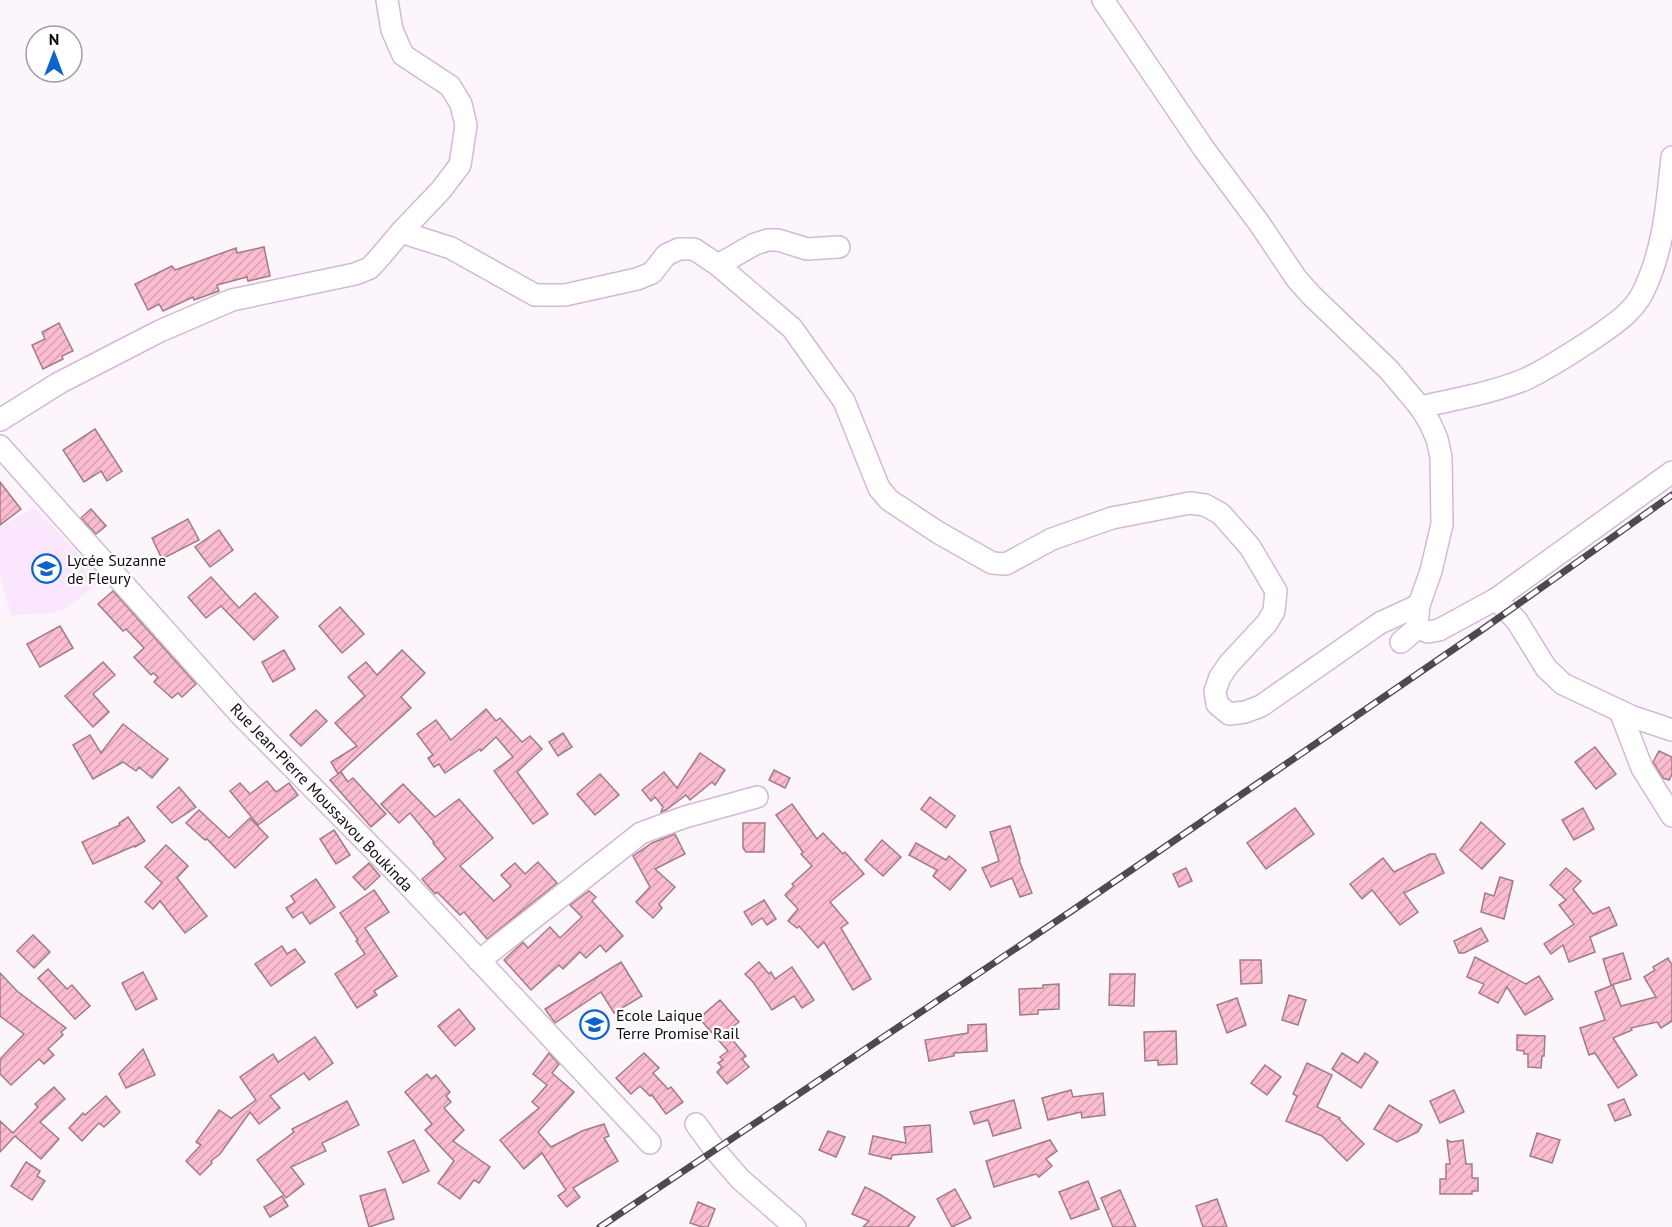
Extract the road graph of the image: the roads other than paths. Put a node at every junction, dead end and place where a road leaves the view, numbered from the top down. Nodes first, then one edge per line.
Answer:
1 (387, 0) edge
2 (1103, 0) edge
3 (1672, 157) edge
4 (401, 232) junction
5 (839, 247) dead end
6 (718, 265) junction
7 (1420, 407) junction
8 (0, 420) edge
9 (0, 446) edge
10 (1672, 472) edge
11 (1496, 599) junction
12 (1419, 605) junction
13 (1417, 628) junction
14 (1401, 642) dead end
15 (1620, 711) junction
16 (1672, 730) edge
17 (758, 797) dead end
18 (1672, 816) edge
19 (479, 961) junction
20 (696, 1125) dead end
21 (650, 1143) dead end
22 (795, 1227) edge

1 - 4 street
2 - 7 street
3 - 7 street
4 - 6 street
4 - 8 street
5 - 6 street
6 - 12 street
7 - 12 street
9 - 19 street, Rue Jean-Pierre Moussavou Boukinda
10 - 11 street
11 - 13 street
11 - 15 street
12 - 13 street
13 - 14 street
15 - 16 street
15 - 18 street
17 - 19 street
19 - 21 street, Rue Jean-Pierre Moussavou Boukinda
20 - 22 street

